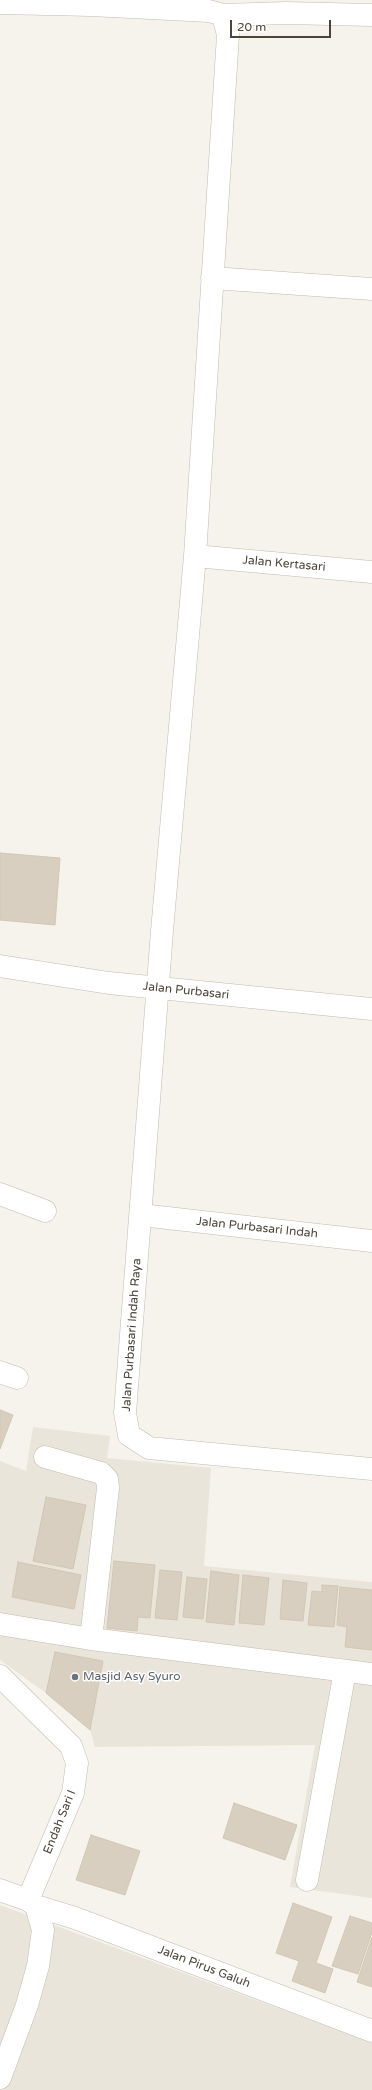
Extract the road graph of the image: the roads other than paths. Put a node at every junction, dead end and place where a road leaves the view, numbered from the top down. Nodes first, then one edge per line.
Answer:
1 (91, 2) edge
2 (0, 3) edge
3 (223, 15) junction
4 (372, 16) edge
5 (212, 278) junction
6 (372, 289) edge
7 (195, 556) junction
8 (372, 572) edge
9 (0, 966) edge
10 (158, 988) junction
11 (372, 1009) edge
12 (0, 1194) edge
13 (45, 1211) dead end
14 (141, 1215) junction
15 (372, 1241) edge
16 (45, 1457) dead end
17 (372, 1469) edge
18 (0, 1624) edge
19 (90, 1639) junction
20 (345, 1671) junction
21 (372, 1674) edge
22 (0, 1676) edge
23 (306, 1880) dead end
24 (0, 1890) edge
25 (32, 1903) junction
26 (372, 2031) edge
27 (0, 2078) edge

1 - 2 street
1 - 3 street
3 - 4 street
3 - 5 street, Jalan Purbasari Indah Raya
5 - 6 street
5 - 7 street, Jalan Purbasari Indah Raya
7 - 8 street, Jalan Kertasari
7 - 10 street, Jalan Purbasari Indah Raya
9 - 10 street, Jalan Purbasari
10 - 11 street, Jalan Purbasari
10 - 14 street, Jalan Purbasari Indah Raya
12 - 13 street
14 - 15 street, Jalan Purbasari Indah
14 - 17 street, Jalan Purbasari Indah Raya
16 - 19 street
18 - 19 street
19 - 20 street
20 - 21 street
20 - 23 street
22 - 25 street, Endah Sari I
24 - 25 street, Jalan Pirus Galuh
25 - 26 street, Jalan Pirus Galuh
25 - 27 street

